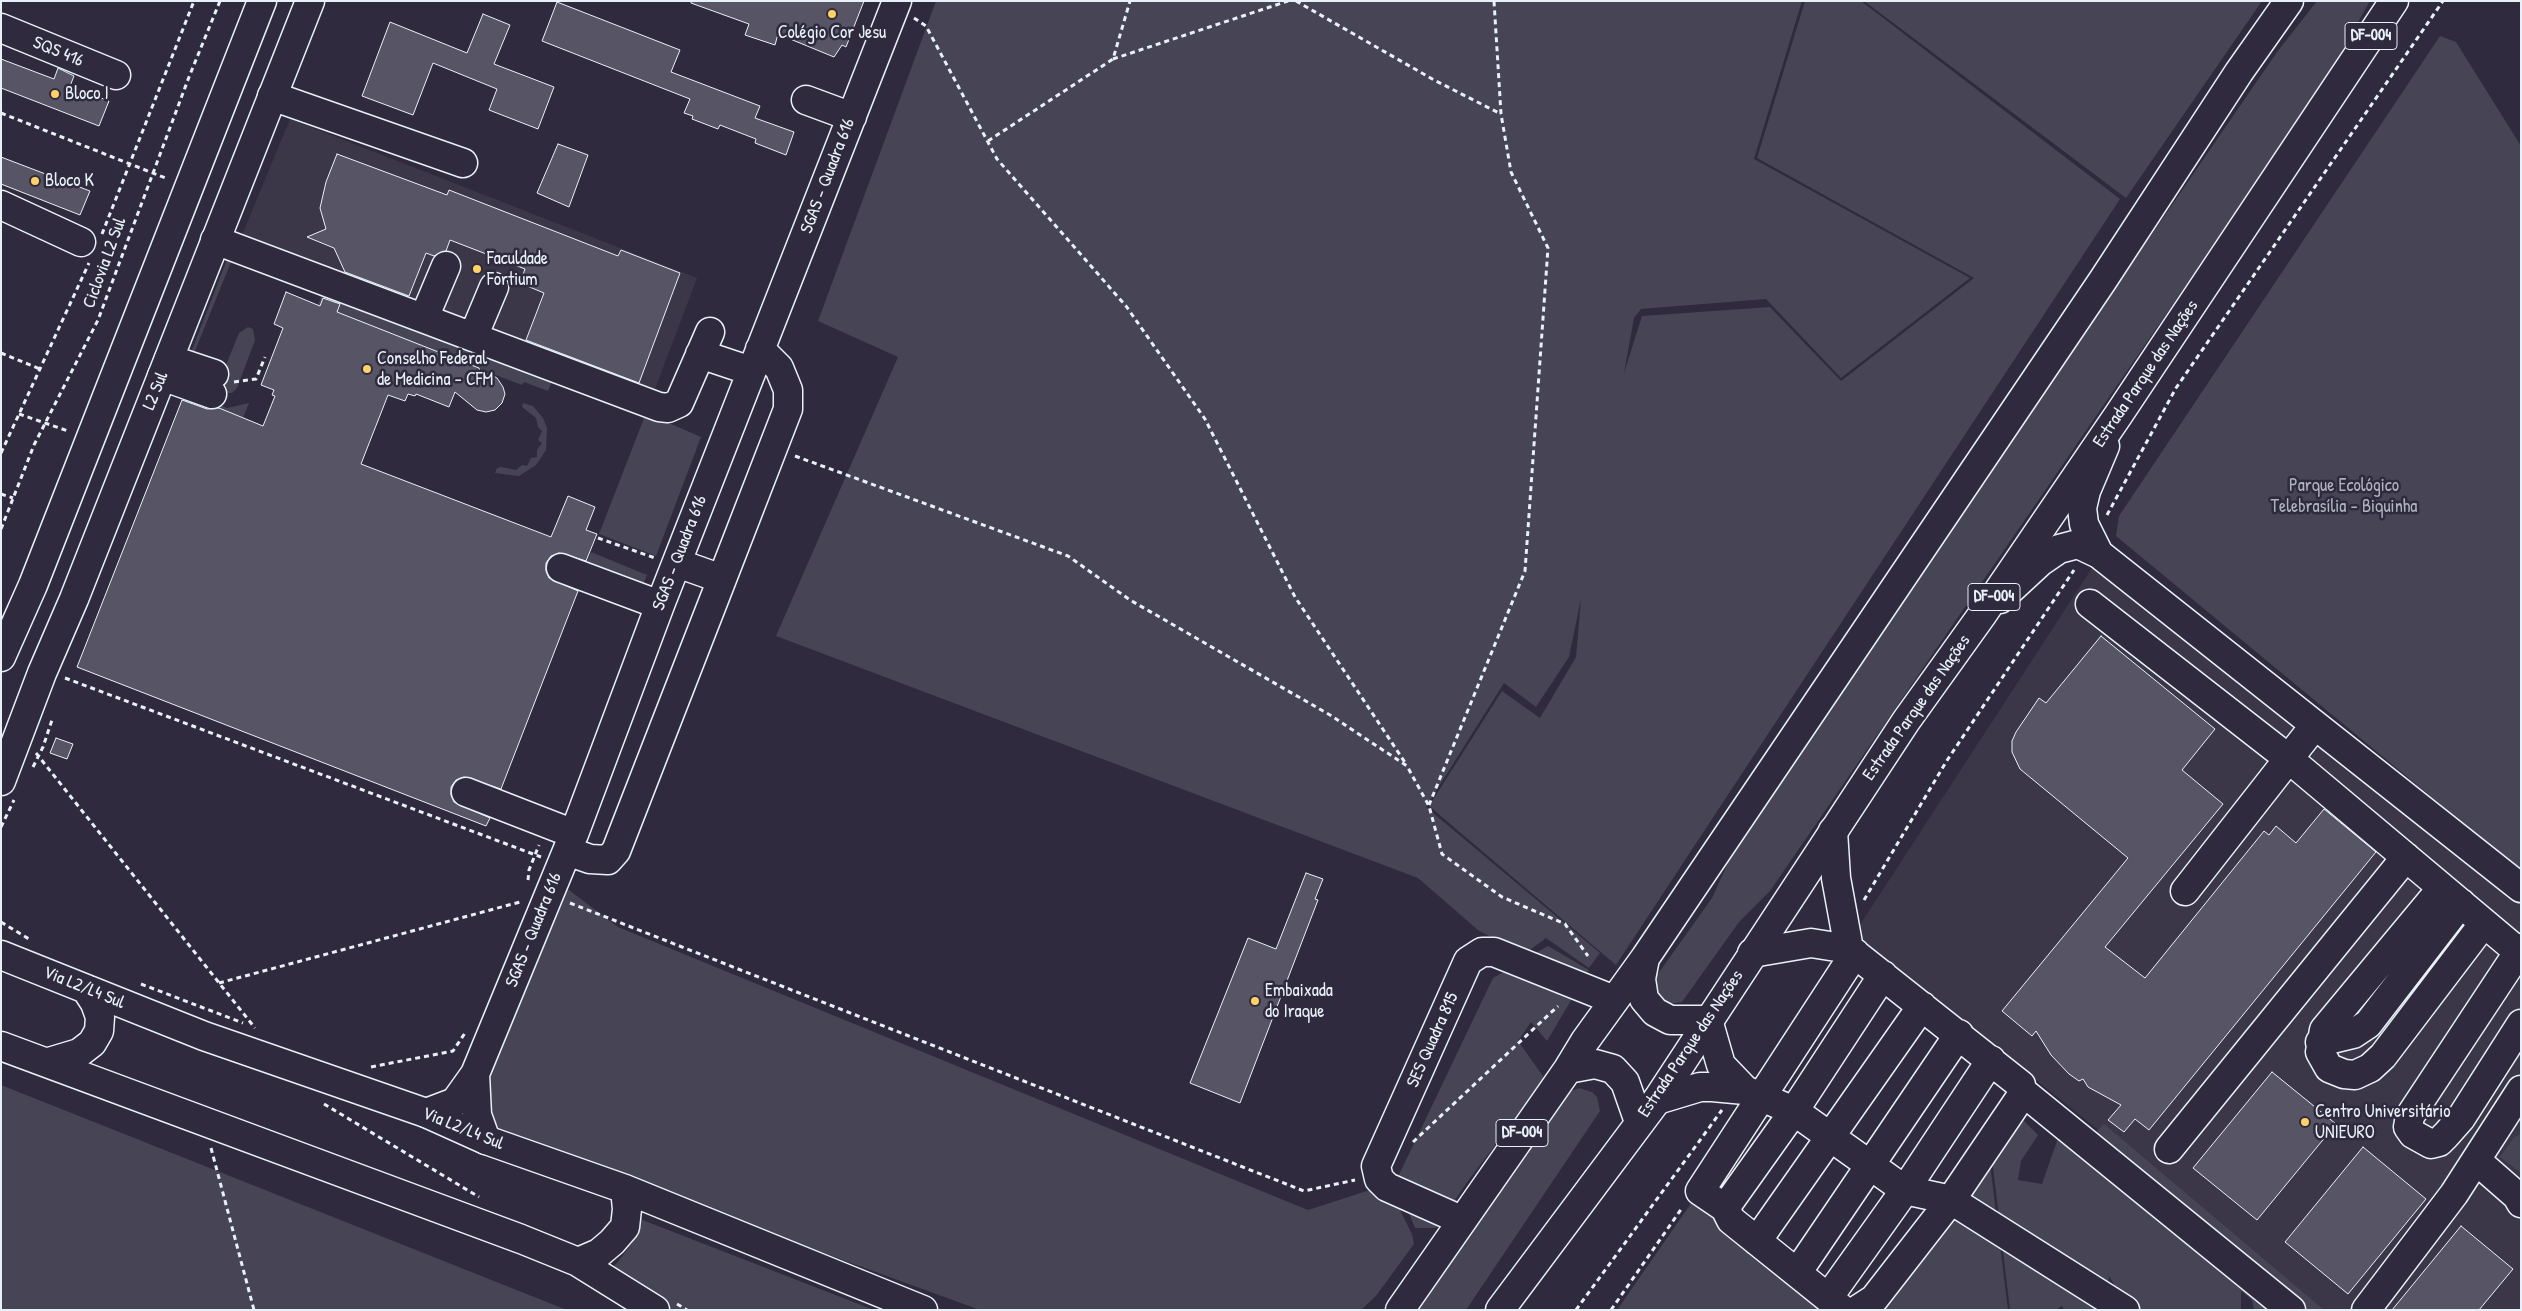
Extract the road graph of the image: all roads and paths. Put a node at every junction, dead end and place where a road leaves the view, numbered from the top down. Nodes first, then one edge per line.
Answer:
1 (220, 1) edge
2 (262, 1) edge
3 (310, 1) edge
4 (1130, 1) edge
5 (1288, 1) edge
6 (1296, 1) edge
7 (1494, 1) edge
8 (2289, 1) edge
9 (2394, 1) edge
10 (2443, 1) edge
11 (892, 13) edge
12 (1, 28) edge
13 (1113, 59) junction
14 (116, 75) dead end
15 (272, 96) junction
16 (806, 100) dead end
17 (1, 113) edge
18 (218, 113) junction
19 (1501, 114) junction
20 (852, 117) junction
21 (260, 126) junction
22 (988, 141) junction
23 (463, 163) dead end
24 (152, 175) junction
25 (189, 186) junction
26 (1, 205) edge
27 (215, 240) junction
28 (81, 242) dead end
29 (446, 266) dead end
30 (494, 287) dead end
31 (424, 318) junction
32 (473, 337) junction
33 (1, 354) edge
34 (756, 360) junction
35 (165, 368) junction
36 (40, 369) dead end
37 (213, 384) dead end
38 (19, 414) dead end
39 (2119, 414) junction
40 (44, 423) junction
41 (90, 438) junction
42 (772, 448) junction
43 (1, 494) edge
44 (13, 498) junction
45 (1, 528) edge
46 (598, 538) dead end
47 (2093, 548) junction
48 (667, 561) junction
49 (561, 568) dead end
50 (722, 579) junction
51 (33, 585) junction
52 (74, 599) junction
53 (2090, 604) dead end
54 (660, 605) junction
55 (1982, 616) junction
56 (1, 657) edge
57 (42, 673) junction
58 (2315, 726) junction
59 (20, 732) junction
60 (2289, 759) junction
61 (1407, 766) junction
62 (1, 781) edge
63 (466, 792) dead end
64 (1429, 806) junction
65 (548, 824) junction
66 (1833, 831) junction
67 (567, 850) junction
68 (535, 854) junction
69 (2406, 857) junction
70 (2521, 888) edge
71 (538, 891) junction
72 (2185, 891) dead end
73 (2451, 895) junction
74 (520, 910) dead end
75 (1, 922) edge
76 (2484, 923) junction
77 (30, 940) dead end
78 (1850, 944) junction
79 (2520, 951) edge
80 (1752, 953) junction
81 (1, 955) edge
82 (1588, 956) dead end
83 (1645, 958) junction
84 (1883, 975) junction
85 (134, 981) dead end
86 (219, 983) junction
87 (86, 989) junction
88 (1614, 1000) junction
89 (1558, 1006) dead end
90 (1922, 1006) junction
91 (1708, 1020) junction
92 (2521, 1024) edge
93 (254, 1027) junction
94 (468, 1029) dead end
95 (262, 1030) dead end
96 (259, 1034) dead end
97 (1959, 1034) junction
98 (1, 1046) edge
99 (1991, 1060) junction
100 (49, 1062) junction
101 (368, 1067) dead end
102 (1568, 1069) junction
103 (475, 1074) junction
104 (2521, 1090) edge
105 (2022, 1091) junction
106 (1753, 1093) junction
107 (1657, 1100) junction
108 (319, 1101) dead end
109 (1794, 1111) junction
110 (426, 1113) junction
111 (204, 1122) junction
112 (1639, 1122) junction
113 (1829, 1136) junction
114 (486, 1140) junction
115 (1406, 1148) dead end
116 (2170, 1149) dead end
117 (2477, 1161) junction
118 (1869, 1165) junction
119 (1378, 1175) junction
120 (625, 1189) junction
121 (1905, 1190) junction
122 (2520, 1197) edge
123 (1950, 1200) junction
124 (486, 1201) dead end
125 (1682, 1208) dead end
126 (1725, 1208) junction
127 (1461, 1220) junction
128 (1757, 1241) junction
129 (578, 1262) junction
130 (1797, 1273) junction
131 (1835, 1304) edge
132 (662, 1305) edge
133 (254, 1310) edge
134 (687, 1310) edge
135 (923, 1310) edge
136 (1400, 1310) edge
137 (1500, 1310) edge
138 (1576, 1310) edge
139 (1611, 1310) edge
140 (1857, 1310) edge
141 (2125, 1310) edge
142 (2291, 1310) edge
143 (2366, 1310) edge

1 - 24 path, Ciclovia L2 Sul
2 - 18 main road
3 - 15 main road, L2 Sul
4 - 13 path
5 - 13 path
6 - 19 path
7 - 19 path
8 - 83 main road, DF-004
9 - 39 main road, Estrada Parque das Nações / DF-004
10 - 47 path
11 - 20 main road, SGAS - Quadra 616
11 - 22 path
12 - 14 main road, SQS 416
13 - 22 path
15 - 21 main road, L2 Sul
15 - 23 main road
16 - 20 main road
17 - 24 path
18 - 21 main road
18 - 25 main road
19 - 64 path
20 - 34 main road, SGAS - Quadra 616
21 - 27 main road, L2 Sul
22 - 61 path
24 - 25 path
24 - 40 path, Ciclovia L2 Sul
25 - 41 main road
26 - 28 main road
27 - 31 main road
27 - 35 main road, L2 Sul
29 - 31 main road
30 - 32 main road
31 - 32 main road
32 - 34 main road
33 - 36 path
34 - 42 main road
34 - 48 main road, SGAS - Quadra 616
35 - 37 main road
35 - 52 main road, L2 Sul
38 - 40 path
39 - 47 main road
39 - 55 main road, Estrada Parque das Nações / DF-004
40 - 41 path
40 - 44 path, Ciclovia L2 Sul
41 - 51 main road
42 - 50 main road
42 - 61 path
43 - 44 path
44 - 45 path, Ciclovia L2 Sul
46 - 48 path
47 - 55 main road
47 - 58 main road
47 - 78 path
48 - 50 main road
48 - 54 main road, SGAS - Quadra 616
49 - 54 main road
50 - 67 main road
51 - 52 main road
51 - 56 main road
52 - 57 main road, L2 Sul
53 - 60 main road
54 - 67 main road, SGAS - Quadra 616
55 - 66 main road, Estrada Parque das Nações / DF-004
57 - 59 main road, L2 Sul
57 - 68 path
58 - 60 main road
58 - 70 main road
59 - 62 main road, L2 Sul
59 - 86 path
60 - 69 main road
60 - 72 main road
61 - 64 path
63 - 65 main road
64 - 82 path
65 - 67 main road
65 - 68 path
66 - 78 main road
66 - 80 main road, Estrada Parque das Nações / DF-004
67 - 68 path
67 - 71 main road, SGAS - Quadra 616
68 - 71 path
69 - 73 main road
69 - 116 main road
71 - 103 main road, SGAS - Quadra 616
71 - 119 path
73 - 76 main road
73 - 76 main road
74 - 86 path
75 - 77 path
76 - 79 main road
78 - 80 main road
78 - 84 main road
78 - 106 main road
79 - 92 main road
80 - 91 main road, Estrada Parque das Nações / DF-004
81 - 87 main road, Via L2/L4 Sul
83 - 88 main road, DF-004
83 - 91 main road
84 - 90 main road
84 - 109 main road
85 - 93 path
86 - 93 path
87 - 100 main road
87 - 110 main road, Via L2/L4 Sul
88 - 102 main road, DF-004
88 - 119 main road, SES Quadra 815
89 - 115 path
90 - 97 main road
90 - 113 main road
91 - 106 main road
91 - 107 main road, Estrada Parque das Nações / DF-004
93 - 95 path
93 - 96 path
94 - 101 path
97 - 99 main road
97 - 118 main road
98 - 100 main road
99 - 105 main road
99 - 121 main road
100 - 111 main road
102 - 112 main road
102 - 127 main road, DF-004
103 - 110 main road, SGAS - Quadra 616
103 - 114 main road, SGAS - Quadra 616
104 - 117 main road
105 - 123 main road
105 - 142 main road
106 - 107 main road
106 - 109 main road
106 - 126 main road
106 - 138 path
107 - 112 main road, Estrada Parque das Nações / DF-004
108 - 124 path
109 - 113 main road
109 - 126 main road
110 - 114 main road, Via L2/L4 Sul
111 - 129 main road
111 - 133 path
112 - 137 main road, Estrada Parque das Nações / DF-004
113 - 118 main road
113 - 128 main road
114 - 120 main road, Via L2/L4 Sul
117 - 122 main road
117 - 143 main road
118 - 121 main road
118 - 130 main road
119 - 127 main road
120 - 129 main road
120 - 135 main road, Via L2/L4 Sul
121 - 123 main road
121 - 131 main road
123 - 140 main road
123 - 141 main road
125 - 139 path
126 - 128 main road
127 - 136 main road, DF-004
128 - 130 main road
129 - 132 main road
130 - 131 main road
132 - 134 path

